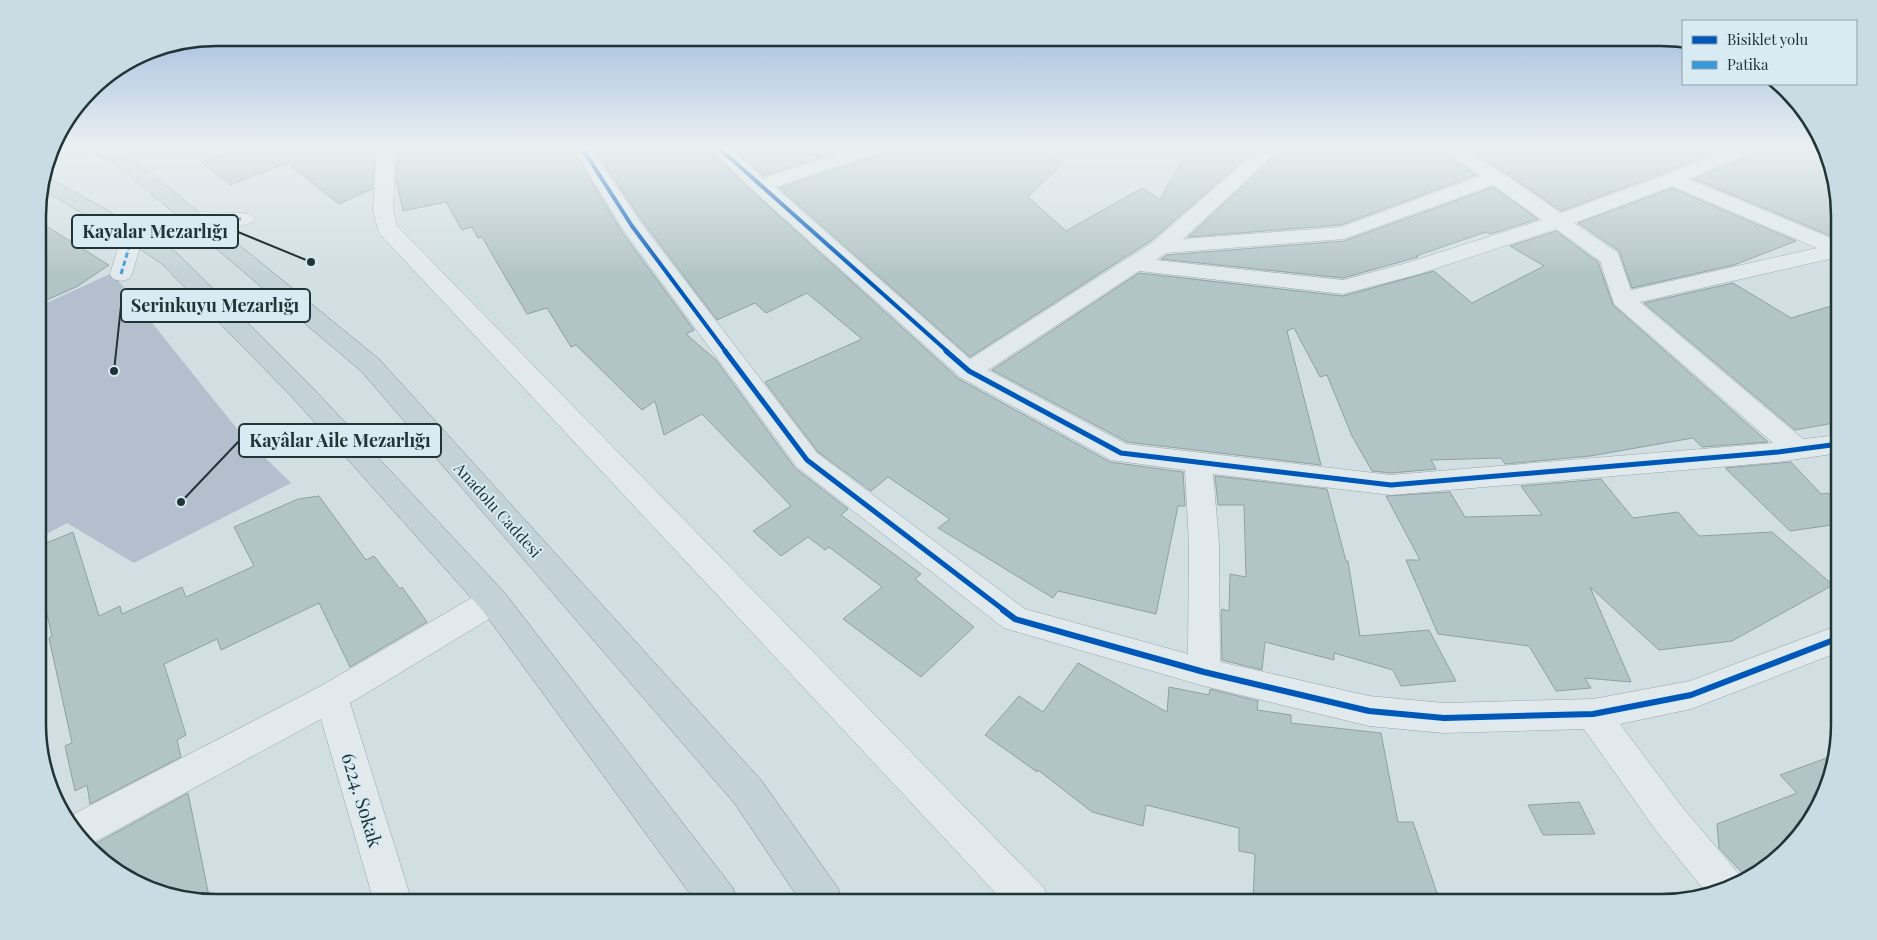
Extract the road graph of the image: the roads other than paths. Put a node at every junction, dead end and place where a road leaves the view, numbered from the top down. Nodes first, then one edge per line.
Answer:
1 (61, 192) edge
2 (161, 192) edge
3 (384, 192) edge
4 (610, 192) edge
5 (767, 192) edge
6 (1222, 192) edge
7 (1456, 192) edge
8 (1516, 192) edge
9 (1638, 192) edge
10 (1702, 192) edge
11 (193, 218) junction
12 (244, 219) dead end
13 (1557, 222) junction
14 (133, 234) junction
15 (1161, 247) junction
16 (1831, 247) edge
17 (1831, 252) edge
18 (1134, 264) junction
19 (121, 274) dead end
20 (1622, 299) junction
21 (969, 371) junction
22 (1831, 445) edge
23 (1796, 448) junction
24 (1198, 462) junction
25 (493, 601) junction
26 (1831, 641) edge
27 (1204, 672) junction
28 (331, 697) junction
29 (1593, 714) junction
30 (82, 828) edge
31 (1722, 882) edge
32 (1022, 893) edge
33 (391, 894) edge
34 (713, 894) edge
35 (818, 894) edge

1 - 14 highway
2 - 11 highway, Anadolu Caddesi
3 - 32 street
4 - 27 street
5 - 21 street
6 - 15 street
7 - 15 street
8 - 13 street
9 - 13 street
10 - 16 street
11 - 12 street
11 - 35 highway, Anadolu Caddesi
13 - 18 street
13 - 20 street
14 - 19 street
14 - 25 highway
15 - 18 street
17 - 20 street
18 - 21 street
20 - 23 street
21 - 24 street
22 - 23 street
23 - 24 street
24 - 27 street
25 - 28 street
25 - 34 highway
26 - 29 street
27 - 29 street
28 - 30 street
28 - 33 street, 6224. Sokak
29 - 31 street

